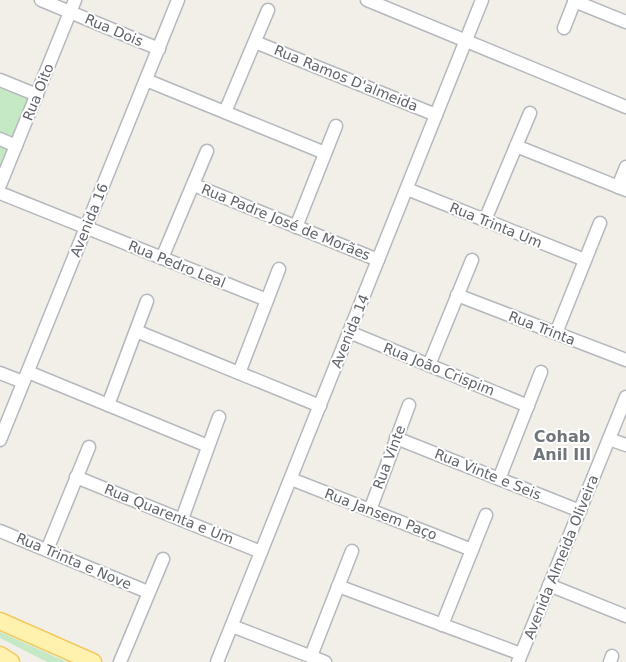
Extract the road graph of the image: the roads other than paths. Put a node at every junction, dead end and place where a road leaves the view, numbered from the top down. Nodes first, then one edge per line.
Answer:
1 (41, 0) edge
2 (75, 0) edge
3 (178, 0) edge
4 (367, 0) edge
5 (482, 0) edge
6 (574, 0) edge
7 (268, 10) dead end
8 (70, 12) junction
9 (626, 22) edge
10 (564, 28) dead end
11 (466, 41) junction
12 (255, 42) junction
13 (159, 49) junction
14 (0, 80) edge
15 (146, 80) junction
16 (37, 95) junction
17 (626, 107) edge
18 (225, 112) junction
19 (530, 113) dead end
20 (436, 115) junction
21 (336, 126) dead end
22 (0, 140) edge
23 (16, 146) junction
24 (516, 146) junction
25 (207, 151) dead end
26 (325, 153) junction
27 (626, 167) edge
28 (0, 185) edge
29 (194, 185) junction
30 (407, 189) junction
31 (622, 189) edge
32 (0, 193) edge
33 (485, 220) junction
34 (600, 223) dead end
35 (86, 227) junction
36 (296, 227) junction
37 (162, 258) junction
38 (378, 260) junction
39 (472, 260) dead end
40 (585, 260) junction
41 (279, 269) dead end
42 (458, 295) junction
43 (267, 300) junction
44 (147, 301) dead end
45 (136, 331) junction
46 (349, 332) junction
47 (556, 333) junction
48 (626, 360) edge
49 (429, 365) junction
50 (541, 372) dead end
51 (0, 373) edge
52 (240, 373) junction
53 (26, 377) junction
54 (626, 397) edge
55 (108, 405) junction
56 (409, 405) dead end
57 (320, 406) junction
58 (528, 406) junction
59 (219, 417) dead end
60 (396, 438) junction
61 (609, 438) junction
62 (0, 440) edge
63 (626, 445) edge
64 (208, 446) junction
65 (89, 447) dead end
66 (76, 477) junction
67 (291, 479) junction
68 (499, 479) junction
69 (370, 510) junction
70 (580, 511) junction
71 (486, 514) dead end
72 (182, 519) junction
73 (0, 531) edge
74 (47, 550) junction
75 (472, 550) junction
76 (352, 551) dead end
77 (262, 552) junction
78 (163, 559) dead end
79 (549, 585) junction
80 (338, 586) junction
81 (148, 592) junction
82 (626, 616) edge
83 (0, 621) edge
84 (442, 625) junction
85 (232, 626) junction
86 (0, 655) edge
87 (311, 656) junction
88 (520, 658) edge
89 (11, 662) edge
90 (93, 662) edge
91 (120, 662) edge
92 (217, 662) edge
93 (325, 662) edge

1 - 8 street, Rua Dois
2 - 8 street, Rua Oito
3 - 13 street, Avenida 16
4 - 11 street
5 - 11 street, Avenida 14
6 - 9 street
6 - 10 street
7 - 12 street
8 - 13 street, Rua Dois
8 - 16 street, Rua Oito
11 - 17 street
11 - 20 street, Avenida 14
12 - 18 street
12 - 20 street, Rua Ramos D'almeida
13 - 15 street, Avenida 16
14 - 16 street
15 - 18 street
15 - 35 street, Avenida 16
16 - 23 street, Rua Oito
18 - 26 street
19 - 24 street
20 - 30 street, Avenida 14
21 - 26 street
22 - 23 street
23 - 28 street, Rua Oito
24 - 31 street
24 - 33 street
25 - 29 street
26 - 36 street
27 - 31 street
29 - 36 street, Rua Padre José de Morães
29 - 37 street
30 - 33 street, Rua Trinta Um
30 - 38 street, Avenida 14
32 - 35 street, Rua Pedro Leal
33 - 40 street, Rua Trinta Um
34 - 40 street
35 - 37 street, Rua Pedro Leal
35 - 53 street, Avenida 16
36 - 38 street, Rua Padre José de Morães
37 - 43 street, Rua Pedro Leal
38 - 46 street, Avenida 14
39 - 42 street
40 - 47 street
41 - 43 street
42 - 47 street, Rua Trinta
42 - 49 street
43 - 52 street
44 - 45 street
45 - 52 street
45 - 55 street
46 - 49 street, Rua João Crispim
46 - 57 street, Avenida 14
47 - 48 street, Rua Trinta
49 - 58 street, Rua João Crispim
50 - 58 street
51 - 53 street
52 - 57 street
53 - 55 street
53 - 62 street, Avenida 16
54 - 61 street, Avenida Almeida Oliveira
55 - 64 street
56 - 60 street, Rua Vinte
57 - 67 street, Avenida 14
58 - 68 street
59 - 64 street
60 - 68 street, Rua Vinte e Seis
60 - 69 street, Rua Vinte
61 - 63 street
61 - 70 street, Avenida Almeida Oliveira
64 - 72 street
65 - 66 street
66 - 72 street, Rua Quarenta e Um
66 - 74 street
67 - 69 street, Rua Jansem Paço
67 - 77 street, Avenida 14
68 - 70 street, Rua Vinte e Seis
69 - 75 street, Rua Jansem Paço
70 - 79 street, Avenida Almeida Oliveira
71 - 75 street
72 - 77 street, Rua Quarenta e Um
73 - 74 street, Rua Trinta e Nove
74 - 81 street, Rua Trinta e Nove
75 - 84 street
76 - 80 street
77 - 85 street, Avenida 14
78 - 81 street
79 - 82 street
79 - 88 street, Avenida Almeida Oliveira
80 - 84 street
80 - 87 street
81 - 91 street
83 - 90 main road
84 - 88 street
85 - 87 street
85 - 92 street, Avenida 14
86 - 89 main road
87 - 93 street

